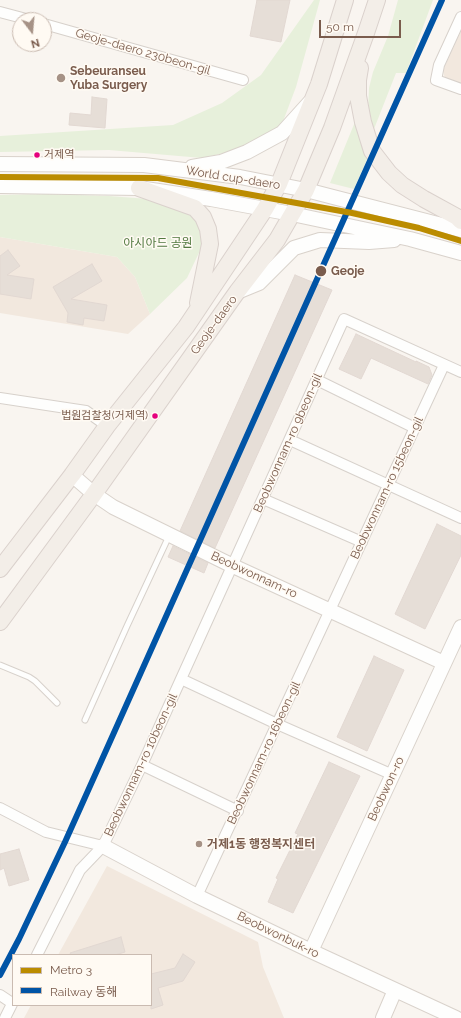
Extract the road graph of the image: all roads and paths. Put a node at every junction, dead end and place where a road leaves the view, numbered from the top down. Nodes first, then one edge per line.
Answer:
1 (345, 0) edge
2 (377, 0) edge
3 (0, 12) edge
4 (12, 15) edge
5 (461, 17) edge
6 (52, 26) edge
7 (366, 34) junction
8 (243, 80) dead end
9 (461, 89) edge
10 (313, 99) junction
11 (0, 164) edge
12 (179, 169) junction
13 (279, 184) junction
14 (0, 186) edge
15 (139, 188) junction
16 (306, 190) junction
17 (265, 209) junction
18 (292, 214) junction
19 (461, 221) edge
20 (461, 230) edge
21 (410, 239) junction
22 (461, 253) edge
23 (237, 292) junction
24 (197, 310) junction
25 (444, 364) junction
26 (461, 372) edge
27 (317, 380) junction
28 (0, 398) edge
29 (107, 426) junction
30 (414, 428) junction
31 (290, 440) junction
32 (72, 475) junction
33 (388, 484) junction
34 (94, 494) junction
35 (263, 499) junction
36 (461, 518) edge
37 (170, 535) junction
38 (362, 542) junction
39 (233, 566) junction
40 (0, 569) edge
41 (330, 610) junction
42 (0, 622) edge
43 (461, 627) edge
44 (444, 663) junction
45 (0, 665) edge
46 (181, 679) junction
47 (57, 703) dead end
48 (85, 720) dead end
49 (277, 724) junction
50 (142, 765) junction
51 (393, 775) junction
52 (0, 808) edge
53 (238, 811) junction
54 (103, 846) junction
55 (197, 896) junction
56 (311, 951) junction
57 (38, 954) edge
58 (395, 990) junction
59 (0, 995) edge
60 (12, 1002) edge
61 (12, 1005) edge
62 (5, 1018) edge
63 (383, 1018) edge
64 (456, 1018) edge

1 - 10 main road, Geoje-daero
2 - 7 main road, Geoje-daero
3 - 4 street
5 - 9 street
6 - 8 street, Geoje-daero 230beon-gil
7 - 16 main road, Geoje-daero
7 - 19 main road
10 - 12 main road
10 - 13 main road, Geoje-daero
11 - 12 main road, World cup-daero
12 - 13 main road, World cup-daero
13 - 16 main road, World cup-daero
13 - 17 main road, Geoje-daero
14 - 15 main road, World cup-daero
15 - 17 main road, World cup-daero
15 - 24 main road
16 - 18 main road, Geoje-daero
16 - 20 main road, World cup-daero
17 - 18 main road, World cup-daero
17 - 24 main road, Geoje-daero
18 - 21 main road, World cup-daero
18 - 23 main road, Geoje-daero
21 - 22 main road, World cup-daero
21 - 23 main road
23 - 34 main road, Geoje-daero
24 - 29 main road, Geoje-daero
25 - 26 street
25 - 27 street, Beobwonnam-ro 9beon-gil
25 - 30 street, Beobwonnam-ro 15beon-gil
27 - 30 street
27 - 31 street, Beobwonnam-ro 9beon-gil
28 - 29 street
29 - 32 main road, Geoje-daero
30 - 33 street, Beobwonnam-ro 15beon-gil
31 - 33 street
31 - 35 street, Beobwonnam-ro 9beon-gil
32 - 34 main road, Beobwonnam-ro
32 - 40 main road, Geoje-daero
33 - 36 street
33 - 38 street, Beobwonnam-ro 15beon-gil
34 - 37 main road, Beobwonnam-ro
34 - 42 main road, Geoje-daero
35 - 38 street
35 - 39 street, Beobwonnam-ro 9beon-gil
37 - 39 main road, Beobwonnam-ro
37 - 48 lane
38 - 41 street, Beobwonnam-ro 15beon-gil
39 - 41 main road, Beobwonnam-ro
39 - 46 street, Beobwonnam-ro 10beon-gil
41 - 44 main road, Beobwonnam-ro
41 - 49 street, Beobwonnam-ro 16beon-gil
43 - 44 main road, Beobwon-ro
44 - 51 main road, Beobwon-ro
45 - 47 lane
46 - 49 street
46 - 50 street, Beobwonnam-ro 10beon-gil
49 - 51 street
49 - 53 street, Beobwonnam-ro 16beon-gil
50 - 53 street
50 - 54 street, Beobwonnam-ro 10beon-gil
51 - 56 main road, Beobwon-ro
52 - 54 street
53 - 55 street, Beobwonnam-ro 16beon-gil
54 - 55 main road, Beobwonbuk-ro
54 - 57 street, Beobwonnam-ro 10beon-gil
55 - 56 main road, Beobwonbuk-ro
56 - 58 main road, Beobwonbuk-ro
58 - 63 main road
58 - 64 main road, Beobwonbuk-ro
59 - 60 street
61 - 62 street

